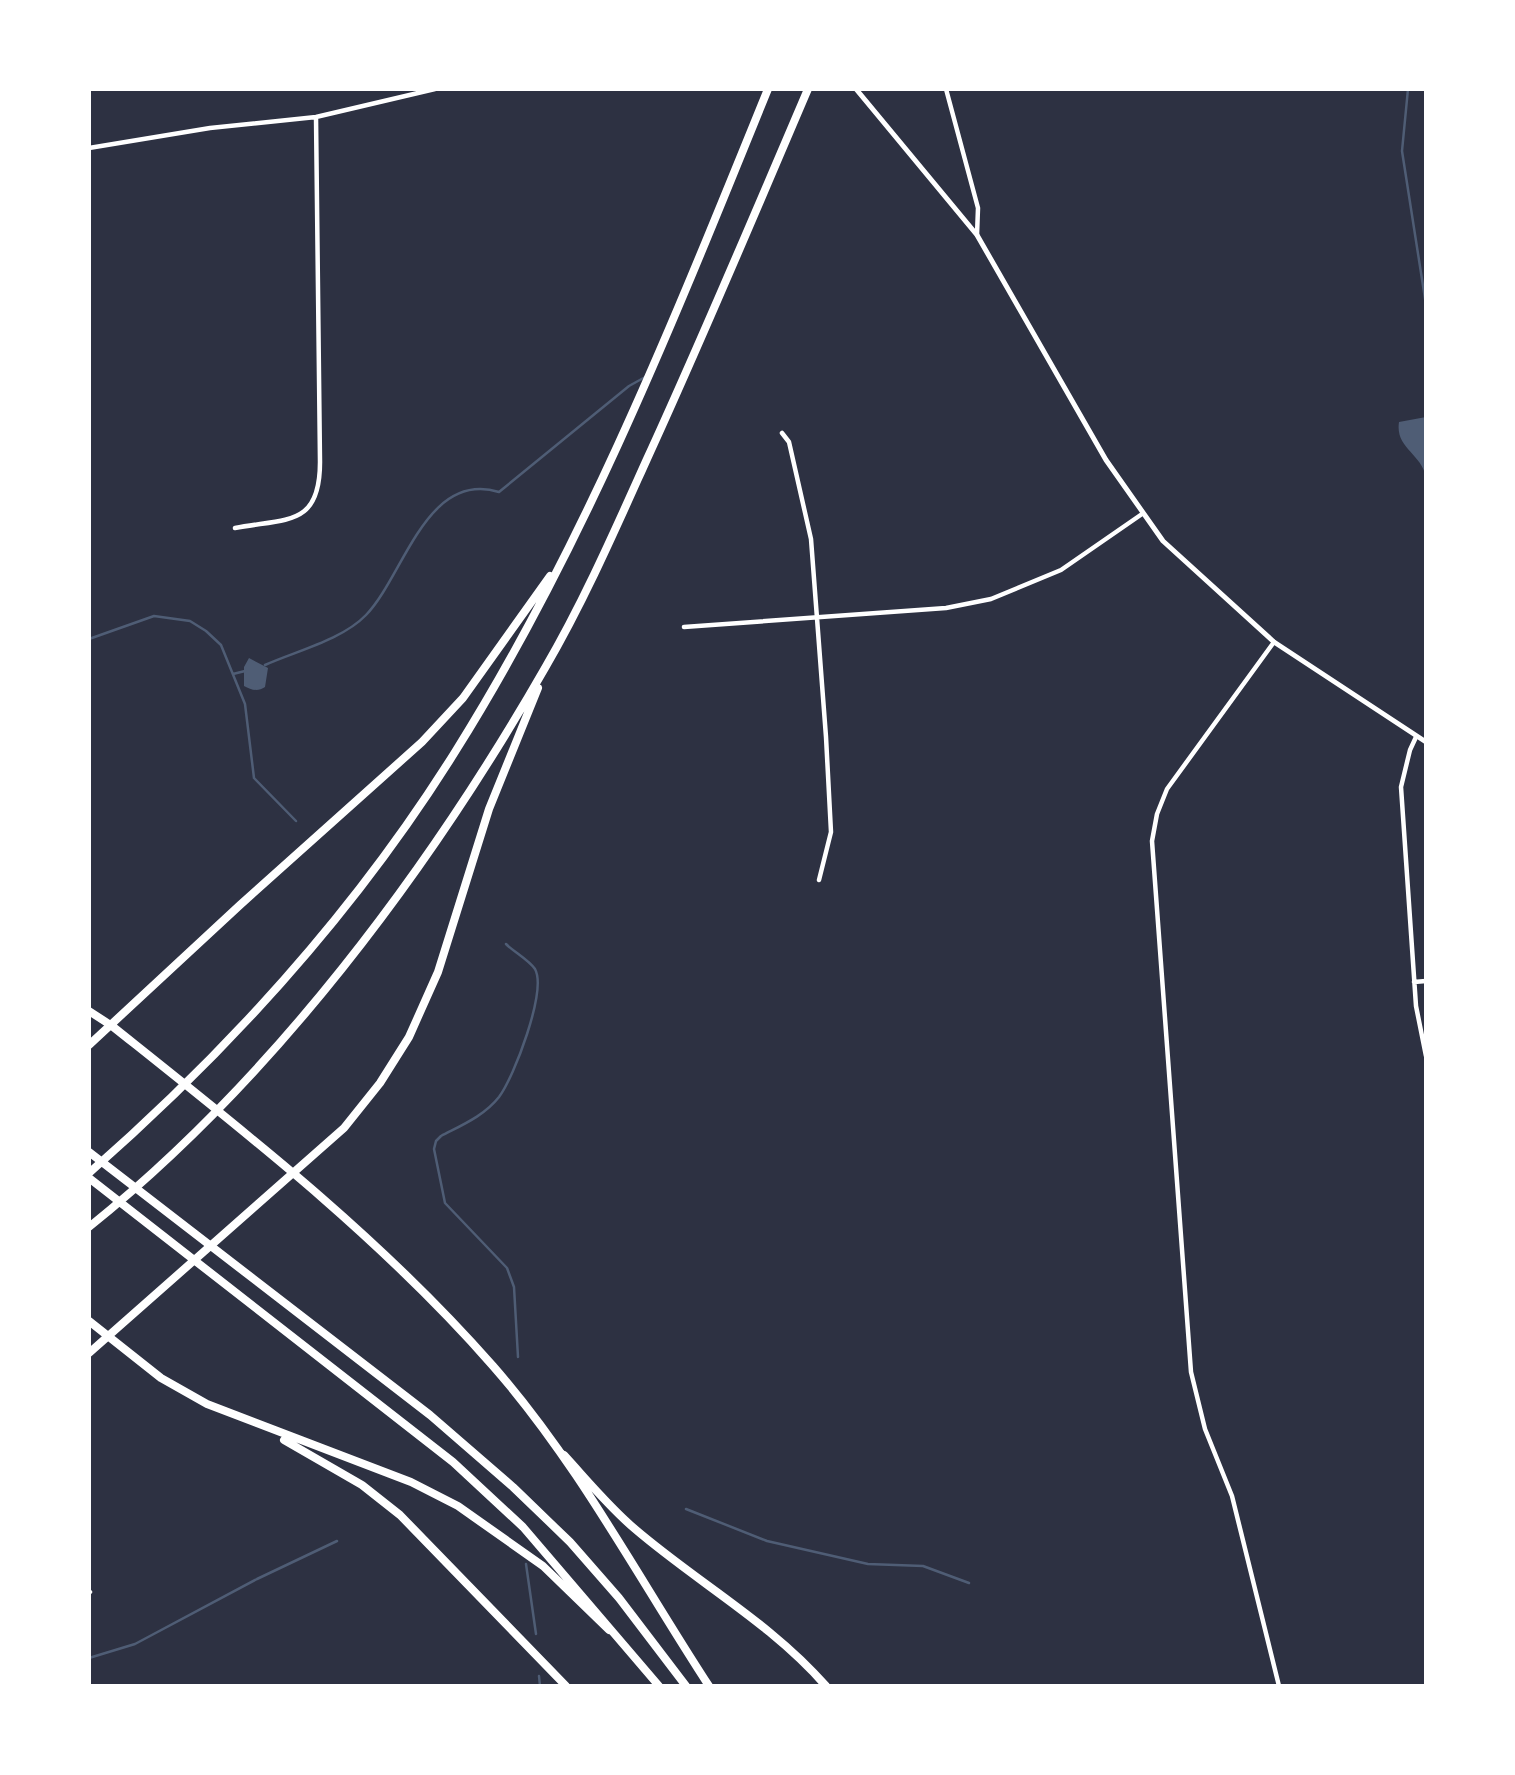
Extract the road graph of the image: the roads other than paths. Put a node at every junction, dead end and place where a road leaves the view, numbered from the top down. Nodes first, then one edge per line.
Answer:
1 (435, 89) edge
2 (768, 89) edge
3 (808, 89) edge
4 (856, 89) edge
5 (946, 89) edge
6 (316, 117) junction
7 (89, 148) edge
8 (977, 235) junction
9 (782, 433) dead end
10 (1142, 514) junction
11 (235, 528) dead end
12 (573, 542) junction
13 (817, 618) junction
14 (684, 626) dead end
15 (1274, 642) junction
16 (545, 669) junction
17 (1416, 737) junction
18 (1426, 742) edge
19 (819, 880) dead end
20 (1426, 981) edge
21 (1414, 982) junction
22 (89, 1010) edge
23 (111, 1026) junction
24 (89, 1045) edge
25 (1426, 1056) edge
26 (89, 1152) edge
27 (89, 1172) edge
28 (296, 1172) junction
29 (89, 1178) edge
30 (92, 1225) edge
31 (89, 1321) edge
32 (108, 1336) junction
33 (89, 1353) edge
34 (257, 1425) junction
35 (542, 1430) junction
36 (623, 1640) junction
37 (566, 1686) edge
38 (659, 1686) edge
39 (686, 1686) edge
40 (709, 1686) edge
41 (827, 1686) edge
42 (1279, 1686) edge

1 - 6 street
2 - 12 highway
3 - 16 highway
4 - 8 street
5 - 8 street
6 - 7 street
6 - 11 street
8 - 10 street
9 - 13 street
10 - 13 street
10 - 15 street
12 - 23 highway
12 - 27 highway
13 - 14 street
13 - 19 street
15 - 17 street
15 - 42 street
16 - 28 highway
16 - 30 highway
17 - 18 street
17 - 21 street
20 - 21 street
21 - 25 street
22 - 23 highway
23 - 24 highway
23 - 28 highway
26 - 39 highway
28 - 32 highway
28 - 35 highway
29 - 36 highway
31 - 32 highway
32 - 33 highway
32 - 34 highway
34 - 36 highway
34 - 37 highway
35 - 40 highway
35 - 41 highway
36 - 38 highway

